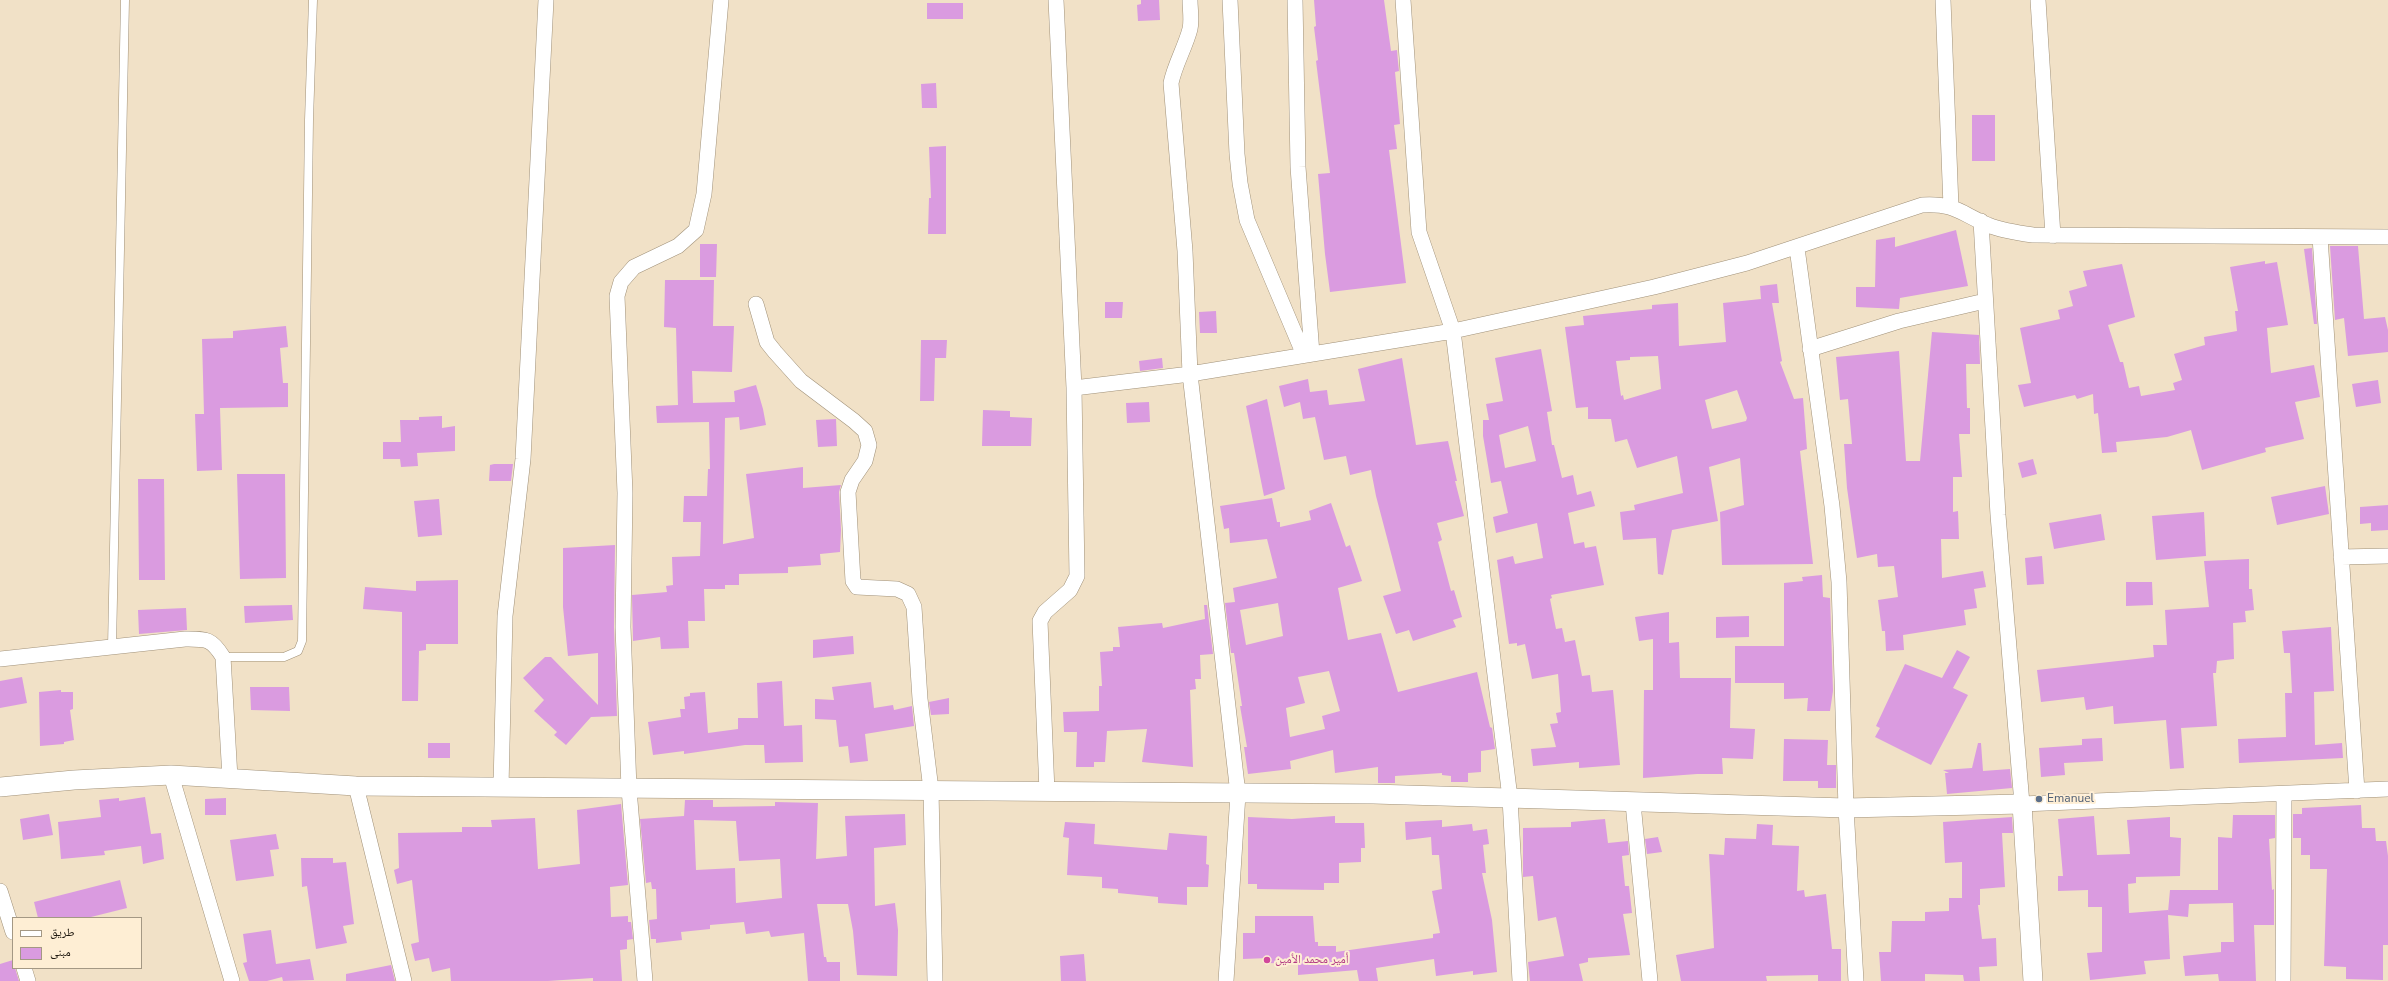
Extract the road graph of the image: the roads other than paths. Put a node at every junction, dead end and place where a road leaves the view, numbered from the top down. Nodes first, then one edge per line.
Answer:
1 (125, 0) edge
2 (313, 0) edge
3 (546, 0) edge
4 (721, 0) edge
5 (1056, 0) edge
6 (1190, 0) edge
7 (1230, 0) edge
8 (1295, 0) edge
9 (1403, 0) edge
10 (1943, 0) edge
11 (2038, 0) edge
12 (1951, 207) junction
13 (1980, 221) junction
14 (2053, 236) junction
15 (2320, 237) junction
16 (2388, 237) edge
17 (1797, 248) junction
18 (1985, 301) junction
19 (756, 304) dead end
20 (1453, 331) junction
21 (1810, 349) junction
22 (1308, 355) junction
23 (1190, 374) junction
24 (1074, 388) junction
25 (2388, 556) edge
26 (2341, 557) junction
27 (112, 647) junction
28 (223, 657) junction
29 (0, 659) edge
30 (171, 775) junction
31 (230, 778) junction
32 (356, 786) junction
33 (0, 787) edge
34 (501, 787) junction
35 (629, 789) junction
36 (2388, 789) edge
37 (931, 790) junction
38 (2357, 791) junction
39 (1047, 792) junction
40 (1238, 794) junction
41 (2284, 794) junction
42 (1510, 798) junction
43 (1633, 803) junction
44 (2022, 804) junction
45 (1846, 808) junction
46 (0, 891) edge
47 (12, 929) edge
48 (24, 969) edge
49 (28, 981) edge
50 (232, 981) edge
51 (404, 981) edge
52 (645, 981) edge
53 (935, 981) edge
54 (1226, 981) edge
55 (1520, 981) edge
56 (1650, 981) edge
57 (1856, 981) edge
58 (2033, 981) edge
59 (2283, 981) edge

1 - 27 lane
2 - 28 lane
3 - 34 street
4 - 35 street
5 - 24 street
6 - 23 street
7 - 22 street
8 - 22 street
9 - 20 street
10 - 12 street
11 - 14 street
12 - 13 street
12 - 17 street
13 - 14 street
13 - 18 street
14 - 15 street
15 - 16 street
15 - 26 street
17 - 20 street
17 - 21 street
18 - 21 street
18 - 44 street
19 - 37 street
20 - 22 street
20 - 42 street
21 - 45 street
22 - 23 street
23 - 24 street
23 - 40 street
24 - 39 street
25 - 26 street
26 - 38 street
27 - 28 street
27 - 29 street
28 - 31 street
30 - 31 street
30 - 33 street
30 - 50 street
31 - 32 street
32 - 34 street
32 - 51 street
34 - 35 street
35 - 37 street
35 - 52 street
36 - 38 street
37 - 39 street
37 - 53 street
38 - 41 street
39 - 40 street
40 - 42 street
40 - 54 street
41 - 44 street
41 - 59 street
42 - 43 street
42 - 55 street
43 - 45 street
43 - 56 street
44 - 45 street
44 - 58 street
45 - 57 street
46 - 47 street
48 - 49 street

